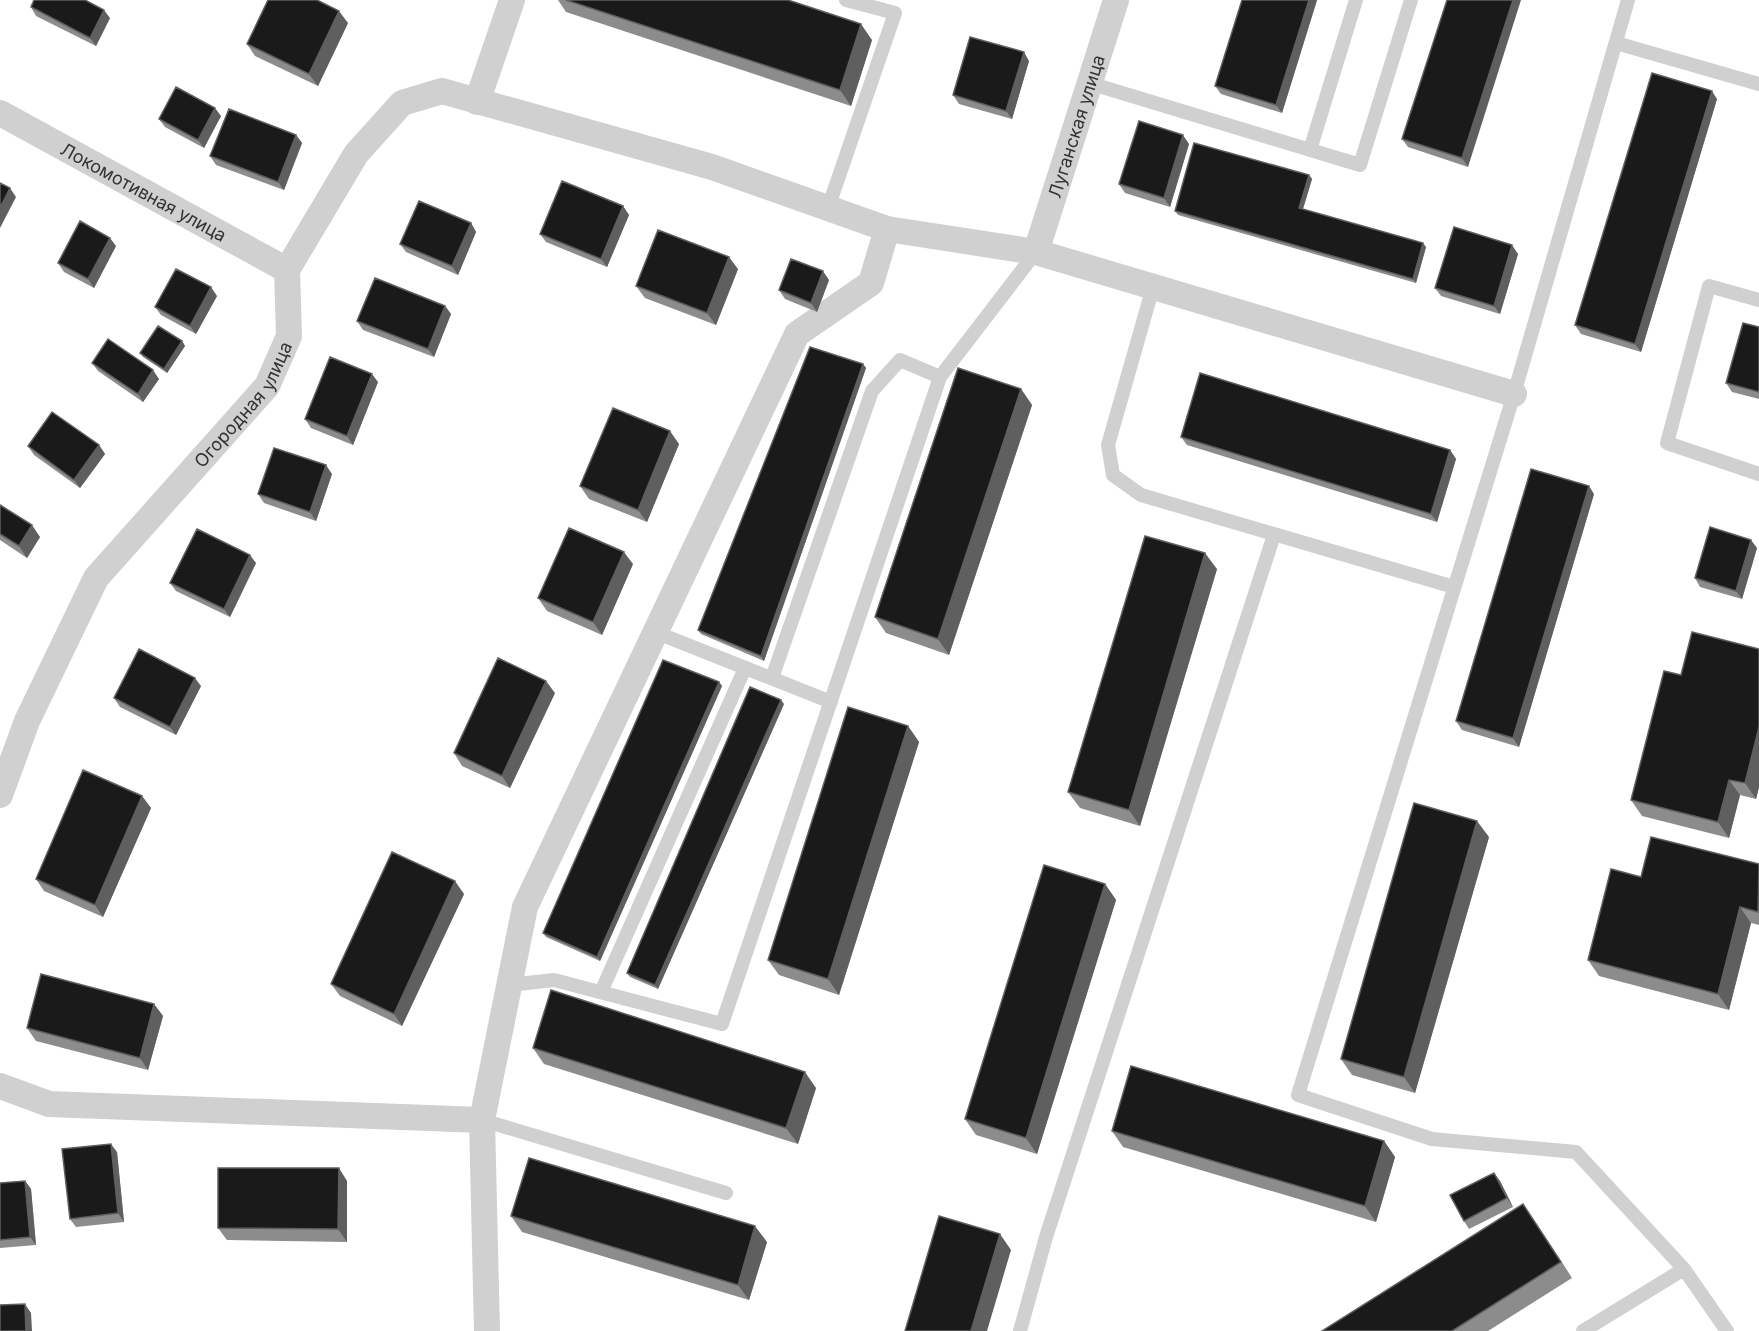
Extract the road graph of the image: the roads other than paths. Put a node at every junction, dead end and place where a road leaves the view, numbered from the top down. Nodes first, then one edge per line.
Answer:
1 (512, 0) edge
2 (846, 0) edge
3 (1116, 0) edge
4 (1356, 0) edge
5 (1411, 0) edge
6 (1628, 0) edge
7 (1616, 43) junction
8 (1089, 83) junction
9 (1759, 84) edge
10 (477, 102) junction
11 (0, 113) edge
12 (1310, 150) junction
13 (828, 208) junction
14 (887, 230) junction
15 (1036, 252) junction
16 (287, 270) junction
17 (1153, 287) junction
18 (1759, 300) edge
19 (940, 377) junction
20 (1514, 394) junction
21 (1759, 474) edge
22 (1274, 535) junction
23 (1454, 587) junction
24 (655, 633) junction
25 (745, 668) junction
26 (772, 678) junction
27 (831, 702) junction
28 (0, 795) edge
29 (509, 985) junction
30 (601, 992) junction
31 (0, 1086) edge
32 (482, 1120) junction
33 (726, 1193) dead end
34 (1684, 1269) junction
35 (487, 1331) edge
36 (1020, 1331) edge
37 (1583, 1331) edge
38 (1726, 1331) edge

1 - 10 street
2 - 13 lane
3 - 8 street, Луганская улица
4 - 12 lane
5 - 12 lane
6 - 7 lane
7 - 9 lane
7 - 20 lane
8 - 12 lane
8 - 15 street, Луганская улица
10 - 13 street
10 - 16 street
11 - 16 street, Локомотивная улица
13 - 14 street
14 - 15 street
14 - 24 street
15 - 17 street
15 - 19 lane
16 - 28 street, Огородная улица
17 - 20 street
17 - 22 lane
18 - 21 lane
19 - 26 lane
19 - 27 lane
20 - 23 lane
22 - 23 lane
22 - 36 lane
23 - 34 lane
24 - 25 lane
24 - 29 street
25 - 26 lane
25 - 30 lane
26 - 27 lane
27 - 30 lane
29 - 30 lane
29 - 32 street
31 - 32 street
32 - 33 lane
32 - 35 street
34 - 37 lane
34 - 38 lane

